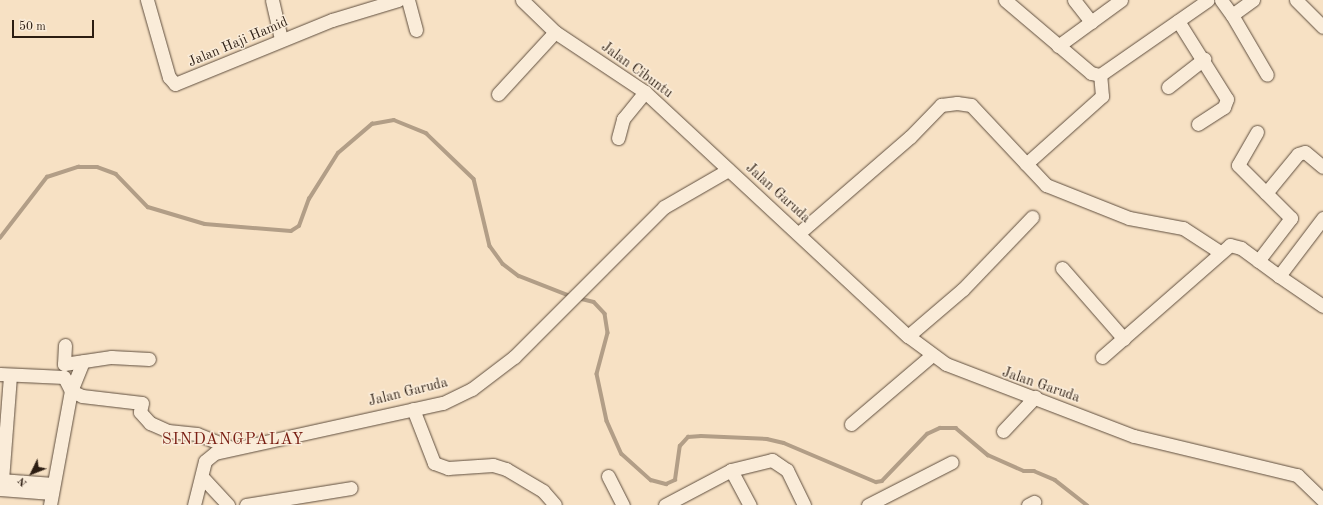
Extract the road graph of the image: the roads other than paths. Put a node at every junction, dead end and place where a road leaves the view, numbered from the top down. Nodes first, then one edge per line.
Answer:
1 (147, 0) edge
2 (272, 0) edge
3 (398, 0) edge
4 (408, 0) edge
5 (522, 0) edge
6 (1074, 0) edge
7 (1121, 0) edge
8 (1208, 0) edge
9 (1221, 0) edge
10 (1253, 0) edge
11 (1296, 0) edge
12 (1013, 2) edge
13 (1232, 15) junction
14 (1178, 21) junction
15 (1090, 22) junction
16 (1323, 27) edge
17 (416, 30) dead end
18 (555, 32) junction
19 (282, 40) junction
20 (1058, 46) junction
21 (1204, 59) junction
22 (1100, 75) junction
23 (1267, 75) dead end
24 (1168, 87) dead end
25 (645, 92) junction
26 (498, 94) dead end
27 (1198, 124) dead end
28 (1257, 132) dead end
29 (618, 138) dead end
30 (1026, 164) junction
31 (1323, 167) edge
32 (728, 170) junction
33 (1266, 193) junction
34 (1032, 216) dead end
35 (1323, 218) edge
36 (799, 233) junction
37 (1220, 252) junction
38 (1258, 260) junction
39 (1062, 268) dead end
40 (1279, 276) junction
41 (1323, 305) edge
42 (908, 336) junction
43 (1124, 339) junction
44 (65, 345) dead end
45 (932, 354) junction
46 (1102, 358) dead end
47 (149, 360) dead end
48 (83, 361) junction
49 (5, 374) edge
50 (71, 391) junction
51 (1034, 397) junction
52 (413, 408) junction
53 (851, 424) dead end
54 (1003, 431) dead end
55 (231, 448) junction
56 (952, 462) dead end
57 (731, 470) junction
58 (608, 476) dead end
59 (202, 478) junction
60 (1, 483) edge
61 (351, 488) dead end
62 (51, 494) edge
63 (1323, 500) edge
64 (683, 501) edge
65 (194, 505) edge
66 (228, 505) edge
67 (246, 505) edge
68 (555, 505) edge
69 (623, 505) edge
70 (665, 505) edge
71 (750, 505) edge
72 (804, 505) edge
73 (868, 505) edge

1 - 19 street, Jalan Haji Hamid
2 - 19 street
3 - 19 street, Jalan Haji Hamid
4 - 17 street
5 - 18 street, Jalan Cibuntu
6 - 15 street
7 - 15 street
8 - 14 street
9 - 13 street
10 - 13 street
11 - 16 street
12 - 20 street
13 - 23 street
14 - 21 street
14 - 22 street
15 - 20 street
18 - 25 street, Jalan Cibuntu
18 - 26 street
20 - 22 street
21 - 24 street
21 - 27 street
22 - 30 street
25 - 29 street
25 - 32 street, Jalan Cibuntu
28 - 33 street
30 - 36 street
30 - 37 street
31 - 33 street
32 - 36 street, Jalan Garuda
32 - 52 street, Jalan Garuda
33 - 38 street
34 - 42 street
35 - 40 street
36 - 42 street, Jalan Garuda
37 - 38 street
37 - 43 street
38 - 40 street
39 - 43 street
40 - 41 street
42 - 45 street, Jalan Garuda
43 - 46 street
44 - 48 street
45 - 51 street, Jalan Garuda
45 - 53 street
47 - 48 street
48 - 50 street
49 - 50 street
49 - 60 street
50 - 55 street
50 - 62 street
51 - 54 street
51 - 63 street, Jalan Garuda
52 - 55 street, Jalan Garuda
52 - 68 street
55 - 59 street, Jalan Garuda
56 - 73 street
57 - 64 street
57 - 71 street
57 - 72 street
58 - 69 street
59 - 65 street, Jalan Garuda
59 - 66 street
60 - 62 street
61 - 67 street
64 - 70 street

